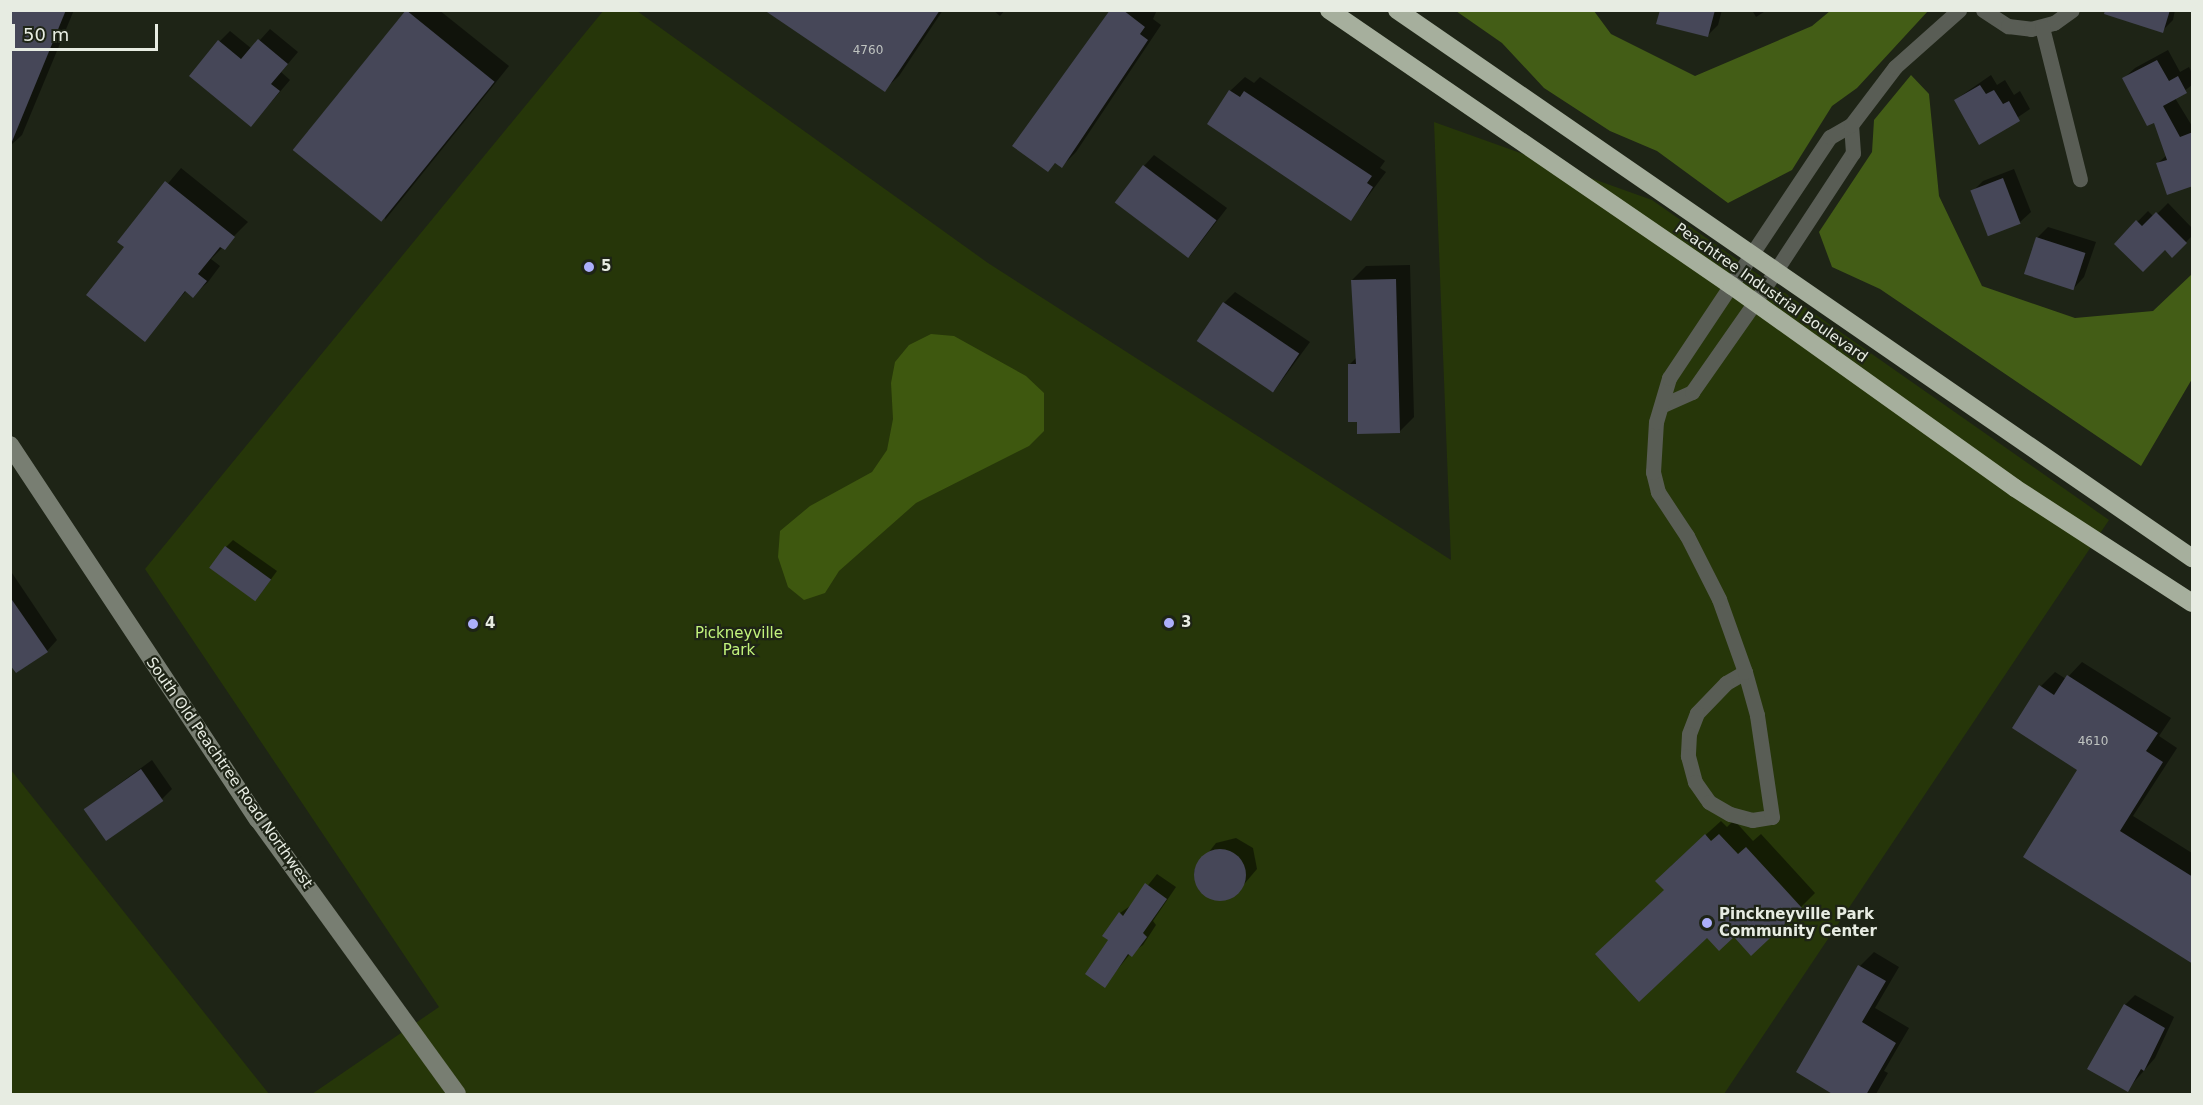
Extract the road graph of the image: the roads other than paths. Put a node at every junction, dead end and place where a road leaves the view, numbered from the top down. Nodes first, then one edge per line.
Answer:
1 (1329, 10) edge
2 (1397, 10) edge
3 (1959, 10) edge
4 (1983, 10) edge
5 (2072, 10) edge
6 (2042, 27) junction
7 (1851, 126) junction
8 (2080, 179) dead end
9 (1752, 257) junction
10 (1774, 272) junction
11 (1732, 286) junction
12 (1755, 302) junction
13 (1663, 405) junction
14 (10, 445) edge
15 (2193, 558) edge
16 (2193, 603) edge
17 (1745, 672) junction
18 (457, 1095) edge

1 - 11 highway, Peachtree Industrial Boulevard
2 - 9 highway, Peachtree Industrial Boulevard
3 - 7 street
4 - 6 street
5 - 6 street
6 - 8 street
7 - 9 street
7 - 10 street
9 - 10 highway, Peachtree Industrial Boulevard
9 - 11 street
10 - 12 street
10 - 15 highway, Peachtree Industrial Boulevard
11 - 12 highway, Peachtree Industrial Boulevard
11 - 13 street
12 - 13 street
12 - 16 highway, Peachtree Industrial Boulevard
13 - 17 street
14 - 18 street, South Old Peachtree Road Northwest
17 - 17 street

